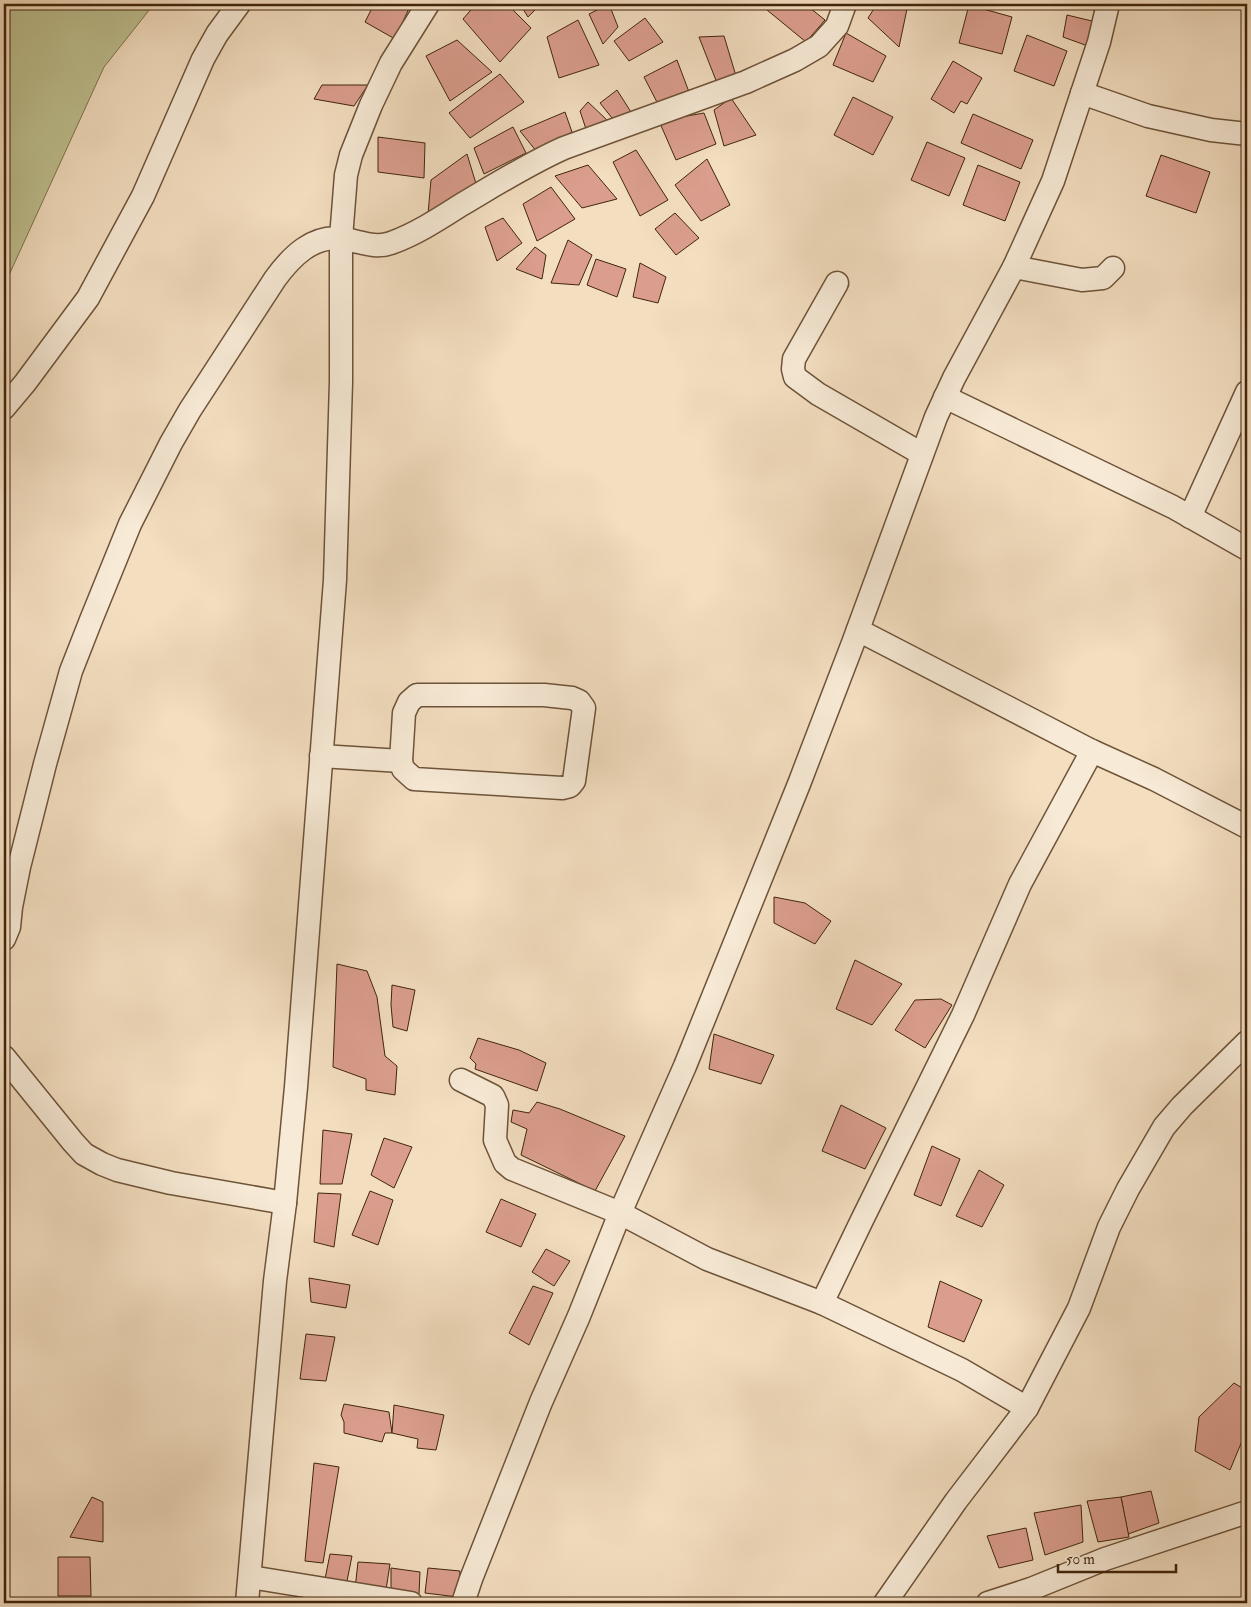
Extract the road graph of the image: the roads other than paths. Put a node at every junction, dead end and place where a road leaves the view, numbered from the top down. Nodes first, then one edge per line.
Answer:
1 (239, 4) edge
2 (428, 4) edge
3 (845, 4) edge
4 (1108, 4) edge
5 (1082, 93) junction
6 (1247, 134) edge
7 (341, 238) junction
8 (1014, 267) junction
9 (1113, 268) dead end
10 (837, 283) dead end
11 (1247, 392) edge
12 (945, 397) junction
13 (4, 408) edge
14 (922, 454) junction
15 (1190, 517) junction
16 (1247, 549) edge
17 (858, 630) junction
18 (1092, 751) junction
19 (321, 756) junction
20 (401, 761) junction
21 (1247, 828) edge
22 (4, 939) edge
23 (1247, 1042) edge
24 (4, 1057) edge
25 (461, 1080) dead end
26 (285, 1203) junction
27 (620, 1213) junction
28 (822, 1303) junction
29 (1028, 1408) junction
30 (1247, 1512) edge
31 (250, 1577) junction
32 (247, 1603) edge
33 (411, 1603) edge
34 (463, 1603) edge
35 (885, 1603) edge
36 (988, 1603) edge

1 - 13 street
2 - 7 street
3 - 7 street
4 - 5 street
5 - 6 street
5 - 8 street
7 - 19 street
7 - 22 street
8 - 9 street
8 - 12 street
10 - 14 street
11 - 15 street
12 - 14 street
12 - 15 street
14 - 17 street
15 - 16 street
17 - 18 street
17 - 27 street
18 - 21 street
18 - 28 street
19 - 20 street
19 - 26 street
20 - 20 street
23 - 29 street
24 - 26 street
25 - 27 street
26 - 31 street
27 - 28 street
27 - 34 street
28 - 29 street
29 - 35 street
30 - 36 street
31 - 32 street
31 - 33 street

